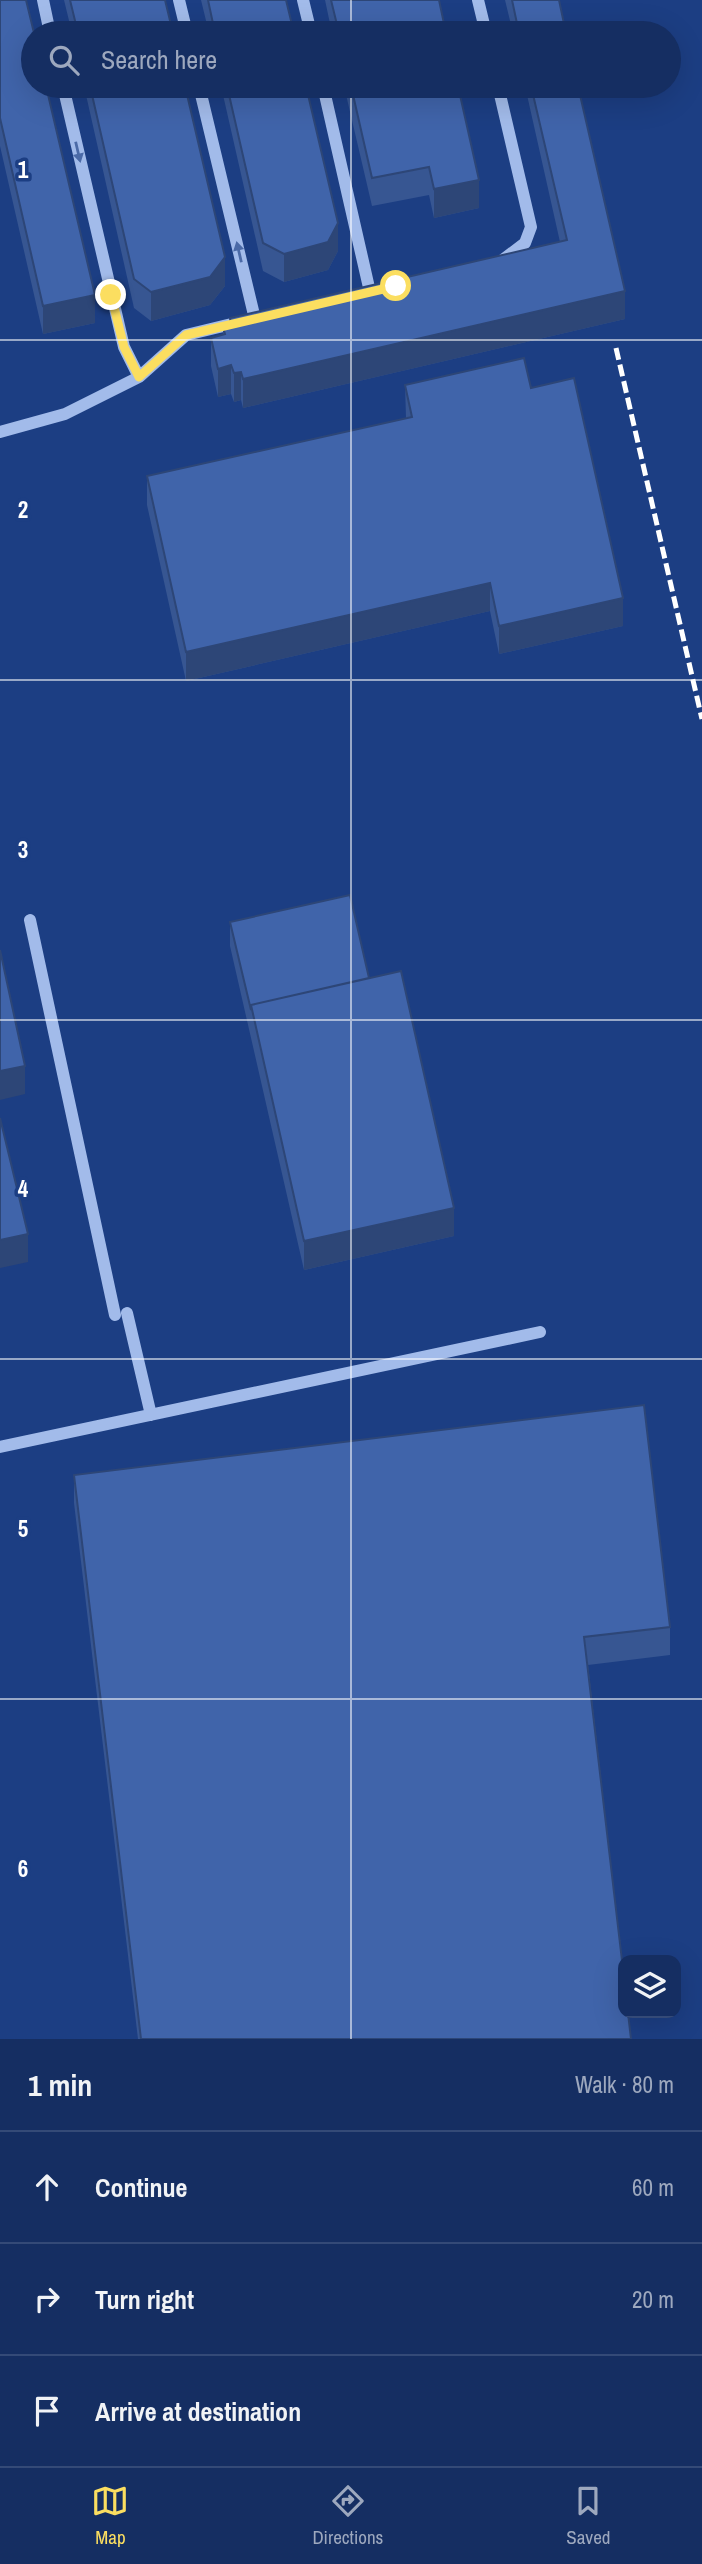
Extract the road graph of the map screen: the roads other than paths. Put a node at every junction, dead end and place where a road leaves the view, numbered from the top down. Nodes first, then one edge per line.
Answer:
1 (43, 0) edge
2 (179, 0) edge
3 (303, 0) edge
4 (478, 0) edge
5 (47, 21) edge
6 (184, 21) edge
7 (308, 21) edge
8 (483, 21) edge
9 (66, 98) edge
10 (202, 98) edge
11 (325, 98) edge
12 (501, 98) edge
13 (489, 265) edge
14 (383, 289) edge
15 (139, 377) junction
16 (0, 432) edge
17 (30, 920) dead end
18 (540, 1332) dead end
19 (151, 1415) junction
20 (0, 1447) edge

1 - 5 lane
2 - 6 lane
3 - 7 lane
4 - 8 lane
9 -> 15 lane
15 -> 10 lane
11 - 14 lane
12 - 13 lane
15 - 16 lane
17 - 19 lane
18 - 19 lane
19 - 20 lane

